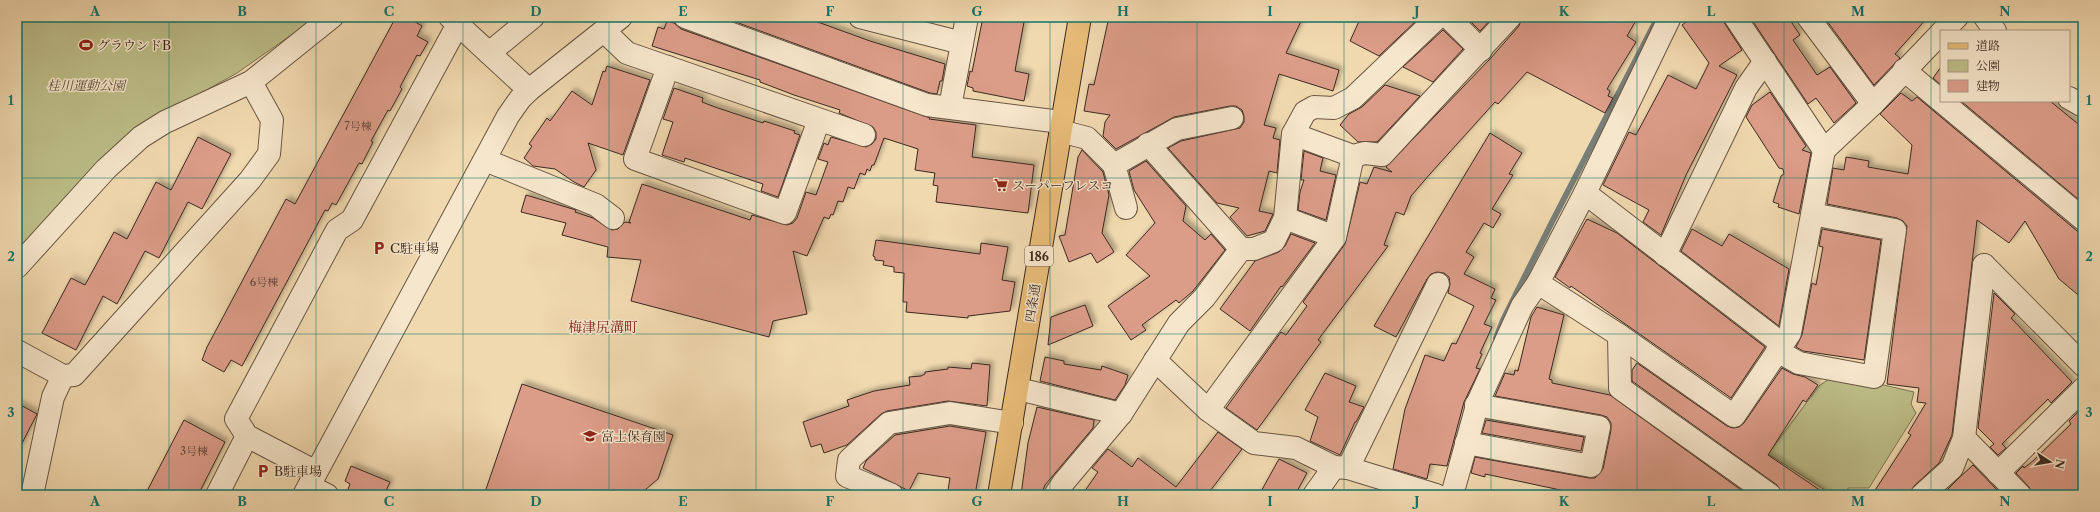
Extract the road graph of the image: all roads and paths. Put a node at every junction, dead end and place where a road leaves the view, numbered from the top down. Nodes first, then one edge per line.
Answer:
1 (332, 17) edge
2 (533, 17) edge
3 (620, 17) edge
4 (685, 17) edge
5 (860, 17) edge
6 (967, 17) edge
7 (1080, 17) edge
8 (1438, 17) edge
9 (1448, 17) edge
10 (1510, 17) edge
11 (1670, 17) edge
12 (1735, 17) edge
13 (1808, 17) edge
14 (1957, 17) edge
15 (1985, 17) edge
16 (454, 21) edge
17 (1944, 30) edge
18 (1993, 30) edge
19 (604, 31) junction
20 (1940, 34) edge
21 (962, 43) junction
22 (1481, 50) junction
23 (489, 52) junction
24 (1765, 61) junction
25 (668, 67) junction
26 (1904, 70) junction
27 (251, 82) junction
28 (529, 90) junction
29 (1940, 99) edge
30 (2070, 99) edge
31 (1944, 102) edge
32 (1873, 104) junction
33 (2083, 106) edge
34 (950, 107) junction
35 (1232, 118) dead end
36 (819, 120) junction
37 (1060, 127) junction
38 (1293, 134) junction
39 (864, 135) dead end
40 (1148, 144) junction
41 (1824, 150) junction
42 (1353, 156) junction
43 (485, 160) junction
44 (1114, 165) junction
45 (1584, 193) junction
46 (1126, 208) dead end
47 (2081, 213) edge
48 (1812, 214) junction
49 (613, 218) dead end
50 (1285, 218) junction
51 (1335, 237) junction
52 (1242, 249) junction
53 (1665, 255) junction
54 (17, 267) edge
55 (1538, 283) junction
56 (1438, 284) dead end
57 (1619, 335) junction
58 (1779, 348) junction
59 (17, 351) edge
60 (1155, 360) junction
61 (2083, 365) edge
62 (63, 376) junction
63 (1018, 389) junction
64 (2083, 389) edge
65 (1476, 405) junction
66 (1208, 410) junction
67 (1122, 414) junction
68 (1012, 423) junction
69 (247, 436) junction
70 (1964, 438) junction
71 (1466, 443) junction
72 (1341, 468) junction
73 (1998, 473) junction
74 (314, 487) edge
75 (32, 495) edge
76 (217, 495) edge
77 (892, 495) edge
78 (999, 495) edge
79 (1055, 495) edge
80 (1314, 495) edge
81 (1436, 495) edge
82 (1452, 495) edge
83 (1770, 495) edge
84 (1922, 495) edge
85 (2020, 495) edge

1 - 27 street
2 - 23 street
3 - 19 street
4 - 34 street
5 - 21 street
6 - 21 street
7 - 37 main road, 四条通 / 186
8 - 38 street
9 - 22 street
10 - 22 street
11 - 45 street
12 - 24 street
13 - 32 street
14 - 17 street
15 - 18 street
16 - 23 street
16 - 69 street
19 - 25 street
19 - 28 street
20 - 26 street
21 - 34 street
22 - 42 street
23 - 28 street
24 - 41 street
24 - 53 street
25 - 36 street
25 - 36 street
26 - 29 street
26 - 32 street
27 - 54 street
27 - 62 street
28 - 43 street
30 - 33 street
31 - 47 street
32 - 41 street
34 - 37 street
35 - 40 street
36 - 39 street
37 - 44 street
37 - 63 main road, 四条通 / 186
38 - 42 street
38 - 50 street
40 - 44 street
40 - 52 street
41 - 48 street
42 - 51 street
43 - 49 street
43 - 74 street
44 - 46 street
45 - 53 street
45 - 55 street
48 - 58 street
48 - 58 street
50 - 51 street
50 - 52 street
51 - 66 street
52 - 60 street
53 - 58 street
55 - 57 street
55 - 65 street
56 - 72 street
57 - 58 street
57 - 83 street
59 - 62 street
60 - 66 street
60 - 67 street
61 - 70 street
62 - 75 street
63 - 67 street
63 - 68 main road, 四条通 / 186
64 - 73 street
65 - 71 street
65 - 71 street
66 - 72 street
67 - 79 street
68 - 77 street
68 - 78 main road, 四条通 / 186
69 - 74 street
69 - 76 street
70 - 73 street
70 - 84 street
71 - 82 street
72 - 80 street
72 - 81 street
73 - 85 street

